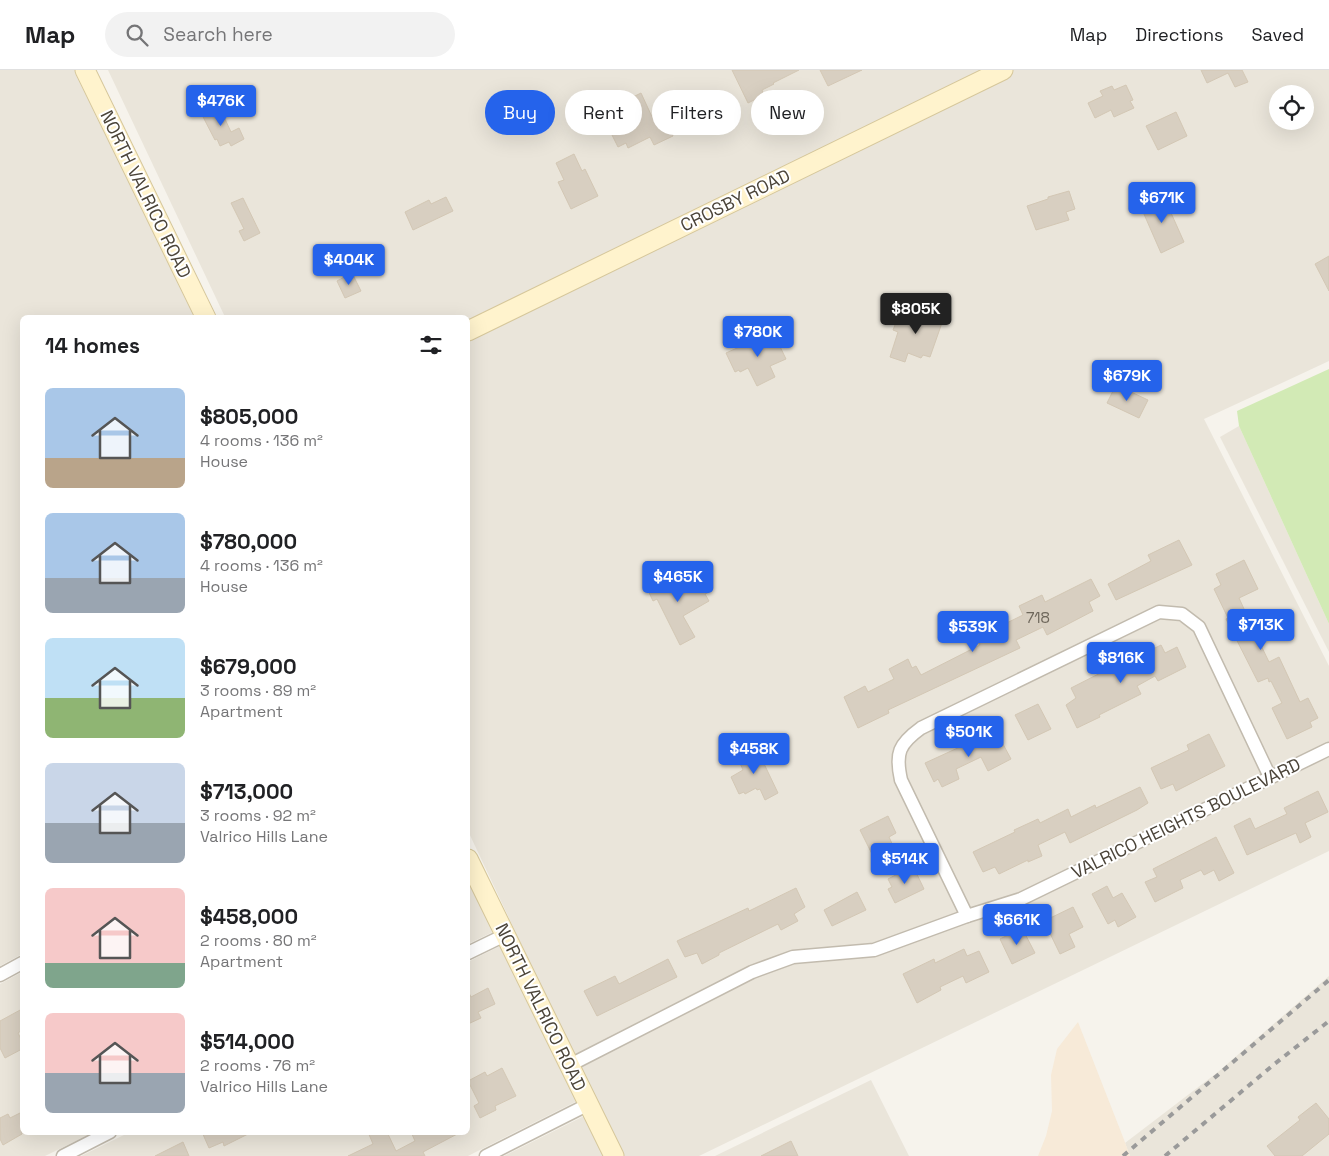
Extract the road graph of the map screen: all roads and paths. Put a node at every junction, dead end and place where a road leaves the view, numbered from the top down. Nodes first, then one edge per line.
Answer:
1 (85, 70) edge
2 (1003, 70) edge
3 (205, 315) edge
4 (470, 330) edge
5 (1329, 749) edge
6 (1270, 777) junction
7 (470, 863) edge
8 (967, 916) junction
9 (505, 935) junction
10 (470, 952) edge
11 (20, 964) edge
12 (0, 975) edge
13 (570, 1065) junction
14 (589, 1104) junction
15 (104, 1135) edge
16 (63, 1156) edge
17 (486, 1156) edge
18 (614, 1156) edge

1 - 3 street, NORTH VALRICO ROAD
2 - 4 street, CROSBY ROAD
5 - 6 street, VALRICO HEIGHTS BOULEVARD
6 - 8 street, VALRICO HEIGHTS BOULEVARD
6 - 8 street
7 - 9 street, NORTH VALRICO ROAD
8 - 13 street, VALRICO HEIGHTS BOULEVARD
9 - 10 street
9 - 13 street, NORTH VALRICO ROAD
11 - 12 street
13 - 14 street, NORTH VALRICO ROAD
14 - 17 street
14 - 18 street, NORTH VALRICO ROAD
15 - 16 street

